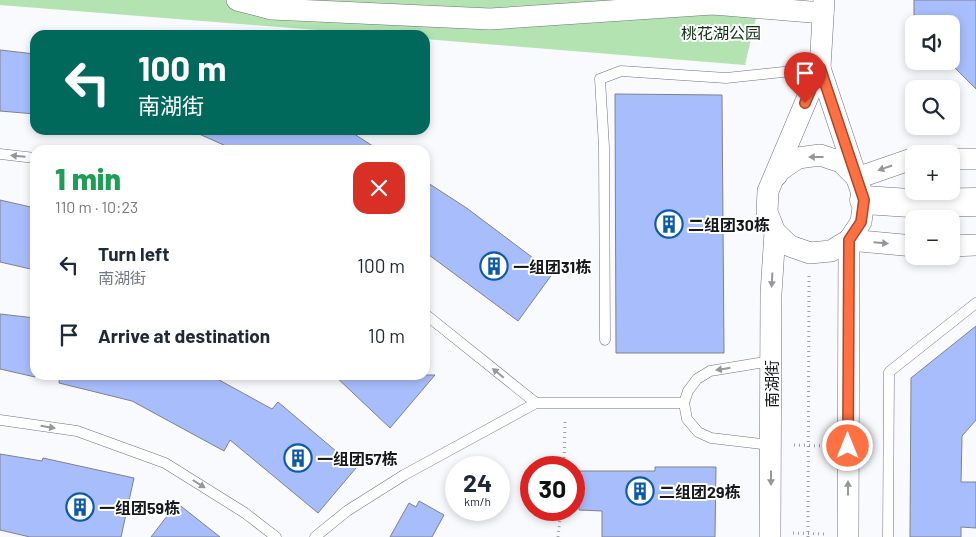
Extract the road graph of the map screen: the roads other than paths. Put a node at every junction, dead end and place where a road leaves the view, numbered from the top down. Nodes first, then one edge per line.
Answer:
1 (237, 0) edge
2 (824, 6) edge
3 (820, 68) junction
4 (0, 154) edge
5 (30, 157) edge
6 (976, 159) edge
7 (960, 160) edge
8 (905, 162) edge
9 (861, 189) junction
10 (768, 191) junction
11 (976, 202) edge
12 (775, 232) junction
13 (849, 240) junction
14 (905, 245) edge
15 (976, 245) edge
16 (960, 246) edge
17 (976, 303) edge
18 (430, 318) edge
19 (605, 340) dead end
20 (771, 361) junction
21 (536, 403) junction
22 (684, 403) junction
23 (0, 420) edge
24 (771, 445) junction
25 (770, 535) edge
26 (848, 535) edge
27 (276, 537) edge
28 (315, 537) edge
29 (888, 537) edge

1 - 2 street
2 - 3 street
3 - 9 street
3 - 10 street
3 - 19 lane
5 -> 4 lane
6 - 7 street
8 -> 9 street
9 -> 10 street
9 - 11 street
9 - 13 street
10 - 12 street
12 - 13 street
12 -> 20 street, 南湖街
13 -> 14 street
26 -> 13 street
15 - 16 street
17 - 29 lane
21 -> 18 lane
20 -> 22 lane
20 - 24 street, 南湖街
21 - 22 lane
21 - 28 lane
22 - 24 lane
23 -> 27 lane
24 -> 25 street, 南湖街

